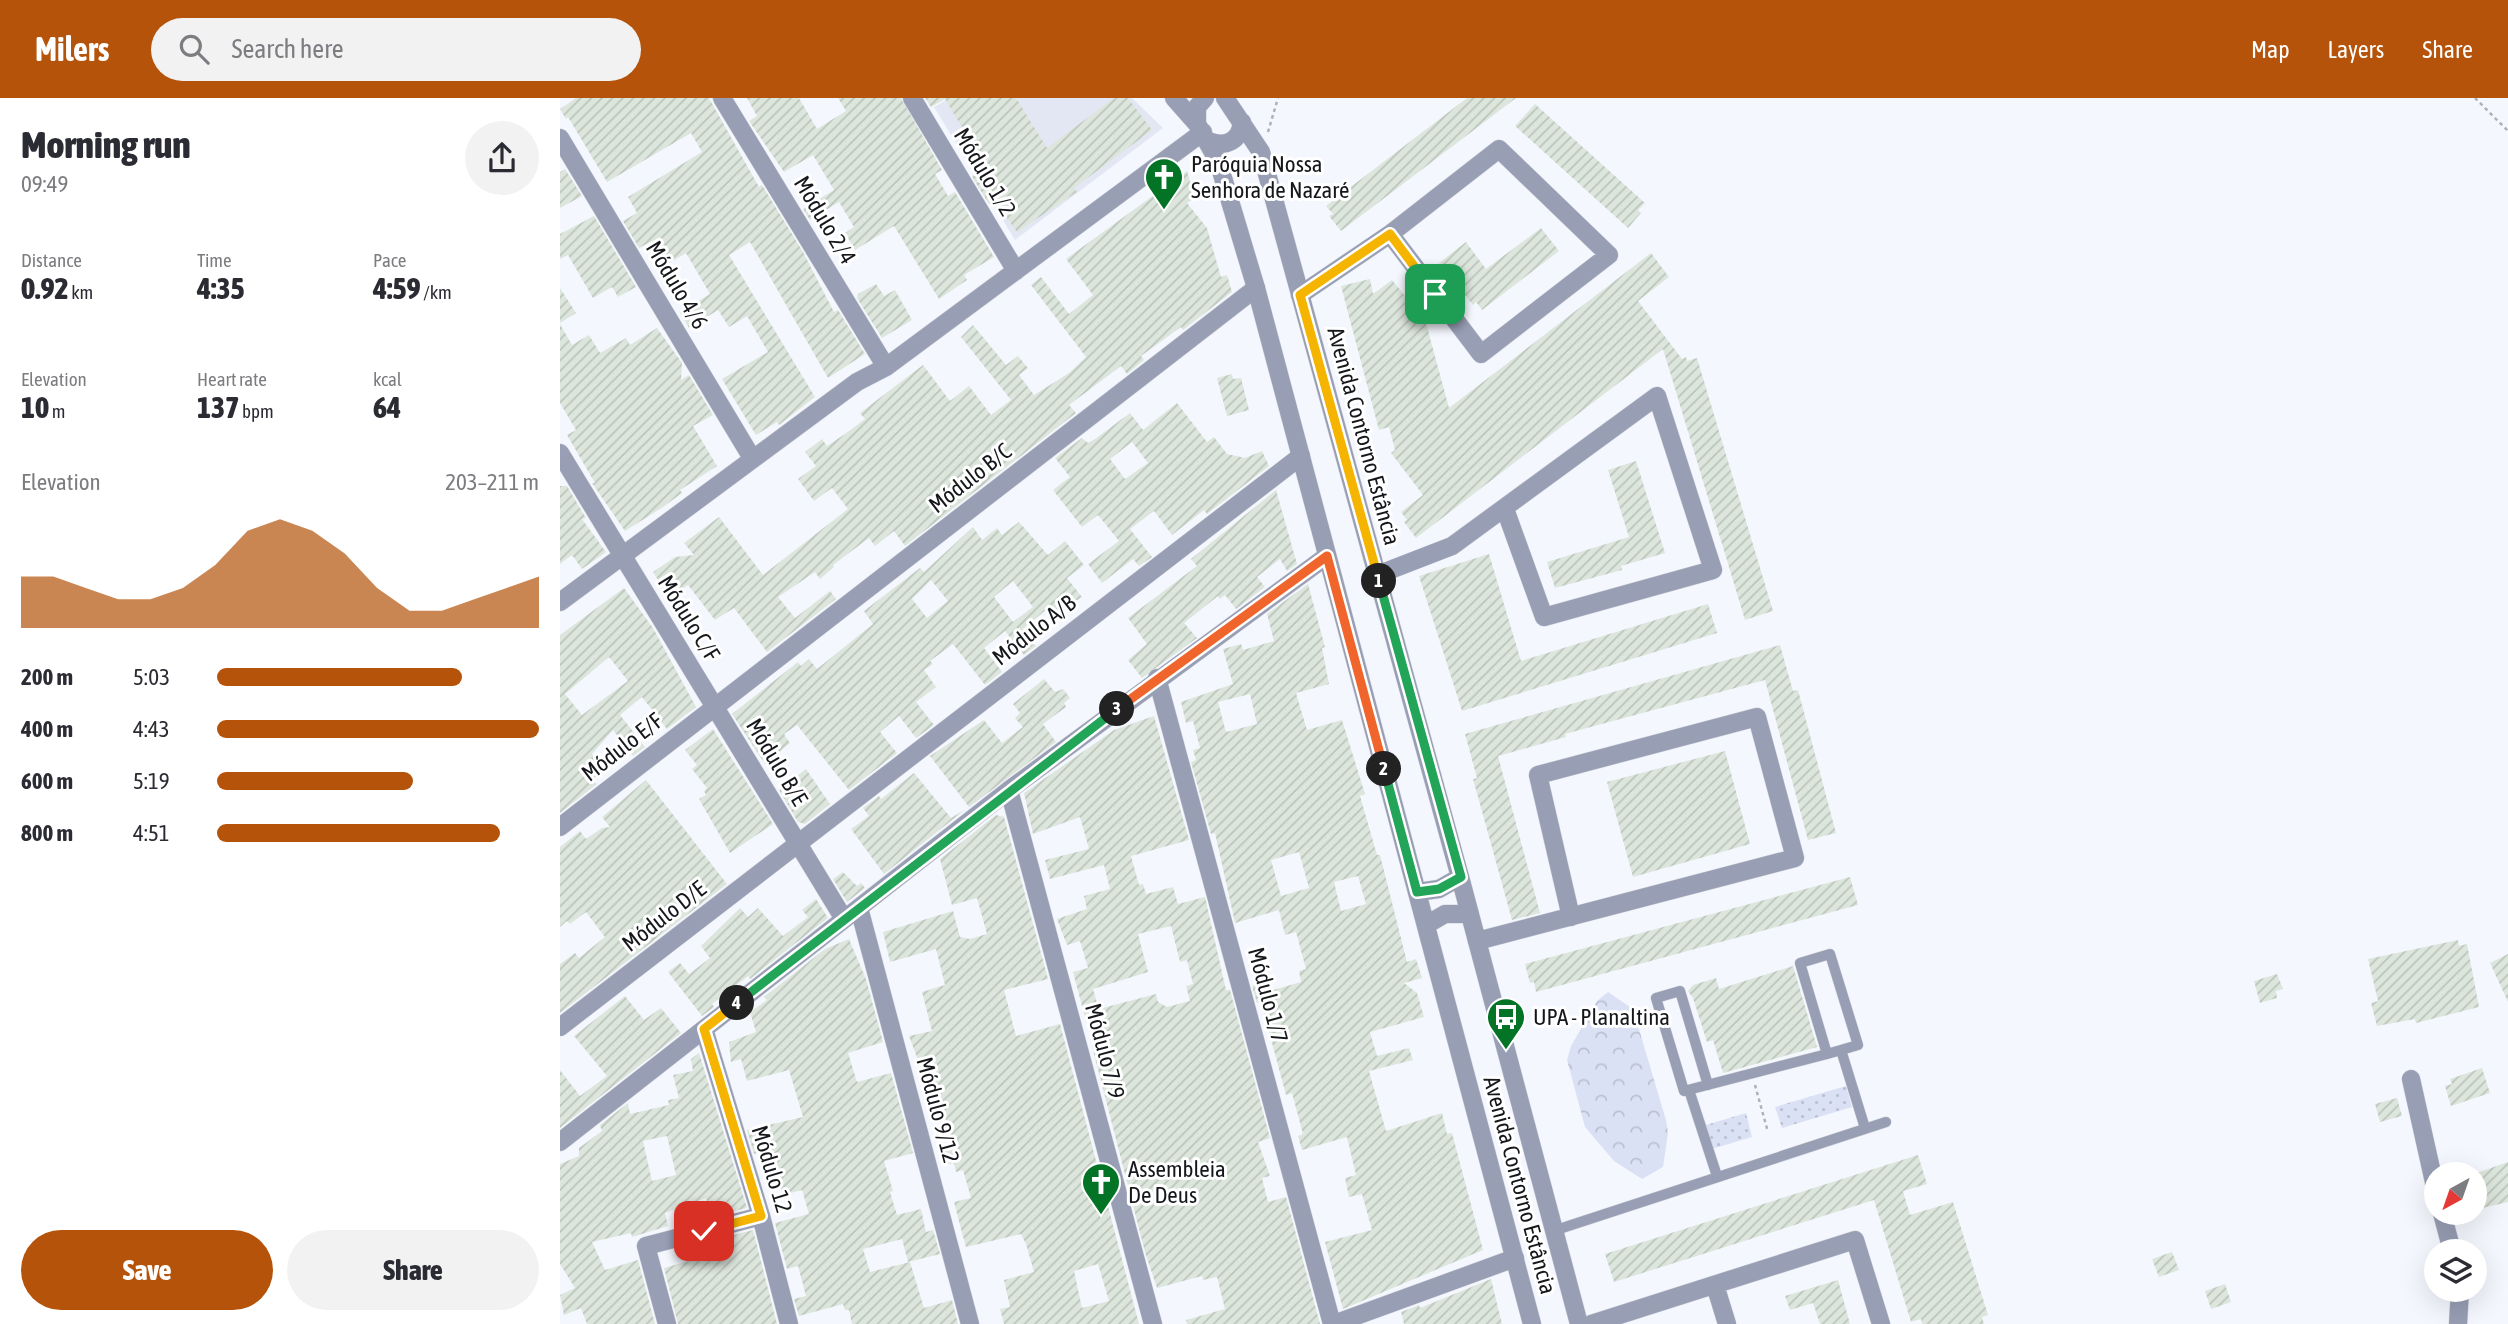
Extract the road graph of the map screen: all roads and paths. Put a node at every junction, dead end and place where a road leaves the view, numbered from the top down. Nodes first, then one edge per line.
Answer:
1 (722, 98) edge
2 (912, 98) edge
3 (1174, 98) edge
4 (1205, 98) edge
5 (1225, 98) edge
6 (1278, 98) edge
7 (2475, 98) edge
8 (1242, 121) junction
9 (2508, 131) edge
10 (1203, 132) junction
11 (560, 138) edge
12 (1261, 152) junction
13 (1390, 234) junction
14 (1016, 271) junction
15 (1256, 288) junction
16 (1300, 295) junction
17 (886, 367) junction
18 (560, 453) edge
19 (1301, 456) junction
20 (752, 458) junction
21 (1505, 509) junction
22 (621, 554) junction
23 (1327, 556) junction
24 (1377, 575) junction
25 (560, 602) edge
26 (1157, 678) junction
27 (715, 706) junction
28 (1009, 790) junction
29 (560, 827) edge
30 (798, 843) junction
31 (1461, 877) junction
32 (1417, 892) junction
33 (859, 908) junction
34 (1470, 915) junction
35 (1571, 917) junction
36 (844, 919) junction
37 (1426, 925) junction
38 (1477, 941) junction
39 (560, 1027) edge
40 (704, 1029) junction
41 (1841, 1050) junction
42 (1827, 1054) junction
43 (1752, 1073) junction
44 (2411, 1079) dead end
45 (1708, 1085) junction
46 (1689, 1090) junction
47 (1886, 1122) dead end
48 (1865, 1128) junction
49 (1768, 1132) dead end
50 (560, 1142) edge
51 (2430, 1162) edge
52 (1717, 1176) junction
53 (761, 1216) junction
54 (1553, 1231) junction
55 (1515, 1258) junction
56 (1714, 1285) junction
57 (2459, 1302) edge
58 (667, 1324) edge
59 (789, 1324) edge
60 (970, 1324) edge
61 (1153, 1324) edge
62 (1333, 1324) edge
63 (1532, 1324) edge
64 (1579, 1324) edge
65 (1591, 1324) edge
66 (1727, 1324) edge
67 (1881, 1324) edge
68 (2458, 1324) edge

1 - 17 street, Módulo 2/4
2 - 14 street, Módulo 1/2
3 - 10 street, Avenida Contorno Estância
4 - 10 street
5 - 8 street, Avenida Contorno Estância
6 - 12 path
7 - 9 path
8 - 10 street
8 - 12 street, Avenida Contorno Estância
10 - 14 street
10 - 15 street, Avenida Contorno Estância
11 - 20 street, Módulo 4/6
12 - 16 street, Avenida Contorno Estância
13 - 13 street
13 - 16 street
14 - 17 street
15 - 19 street, Avenida Contorno Estância
15 - 27 street, Módulo B/C
16 - 24 street, Avenida Contorno Estância
17 - 20 street
18 - 22 street, Módulo C/F
19 - 23 street, Avenida Contorno Estância
19 - 30 street, Módulo A/B
20 - 22 street
21 - 21 street
21 - 24 street
22 - 25 street
22 - 27 street, Módulo C/F
23 - 26 street
23 - 32 street, Avenida Contorno Estância
24 - 31 street, Avenida Contorno Estância
26 - 28 street
26 - 62 street, Módulo 1/7
27 - 29 street, Módulo E/F
27 - 30 street, Módulo B/E
28 - 33 street
28 - 61 street, Módulo 7/9
30 - 36 street, Módulo B/E
30 - 39 street, Módulo D/E
31 - 32 street
31 - 34 street, Avenida Contorno Estância
32 - 37 street, Avenida Contorno Estância
33 - 36 street
33 - 60 street, Módulo 9/12
34 - 37 street
34 - 38 street, Avenida Contorno Estância
35 - 35 street
35 - 38 street
36 - 40 street
37 - 55 street, Avenida Contorno Estância
38 - 54 street, Avenida Contorno Estância
40 - 50 street
40 - 53 street, Módulo 12
41 - 42 lane
41 - 42 lane
41 - 48 lane
42 - 43 lane
43 - 45 lane
43 - 49 path
44 - 51 street
45 - 46 lane
45 - 46 lane
46 - 52 lane
47 - 48 lane
48 - 52 lane
52 - 54 lane
53 - 58 street
53 - 59 street, Módulo 12
54 - 64 street, Avenida Contorno Estância
55 - 62 street
55 - 63 street, Avenida Contorno Estância
56 - 65 street
56 - 66 street
56 - 67 street
57 - 68 street

